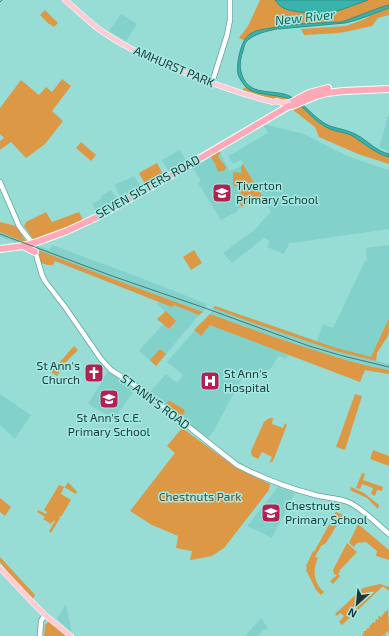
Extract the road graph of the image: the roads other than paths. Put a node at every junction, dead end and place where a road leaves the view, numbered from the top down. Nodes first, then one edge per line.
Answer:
1 (65, 0) edge
2 (230, 0) edge
3 (212, 83) junction
4 (389, 85) edge
5 (389, 88) edge
6 (285, 106) junction
7 (0, 182) edge
8 (33, 244) junction
9 (23, 246) junction
10 (0, 249) edge
11 (35, 252) junction
12 (389, 534) edge
13 (0, 568) edge
14 (45, 615) junction
15 (40, 636) edge
16 (71, 636) edge

1 - 3 main road, AMHURST PARK
2 - 3 main road
3 - 6 main road, AMHURST PARK
4 - 6 highway, SEVEN SISTERS ROAD
5 - 6 highway, SEVEN SISTERS ROAD
6 - 8 highway, SEVEN SISTERS ROAD
7 - 8 main road, ST ANN'S ROAD
8 - 9 highway, SEVEN SISTERS ROAD
8 - 11 main road, ST ANN'S ROAD
9 - 10 highway, SEVEN SISTERS ROAD
9 - 11 highway
11 - 12 main road, ST ANN'S ROAD
13 - 14 main road
14 - 15 main road
14 - 16 main road

